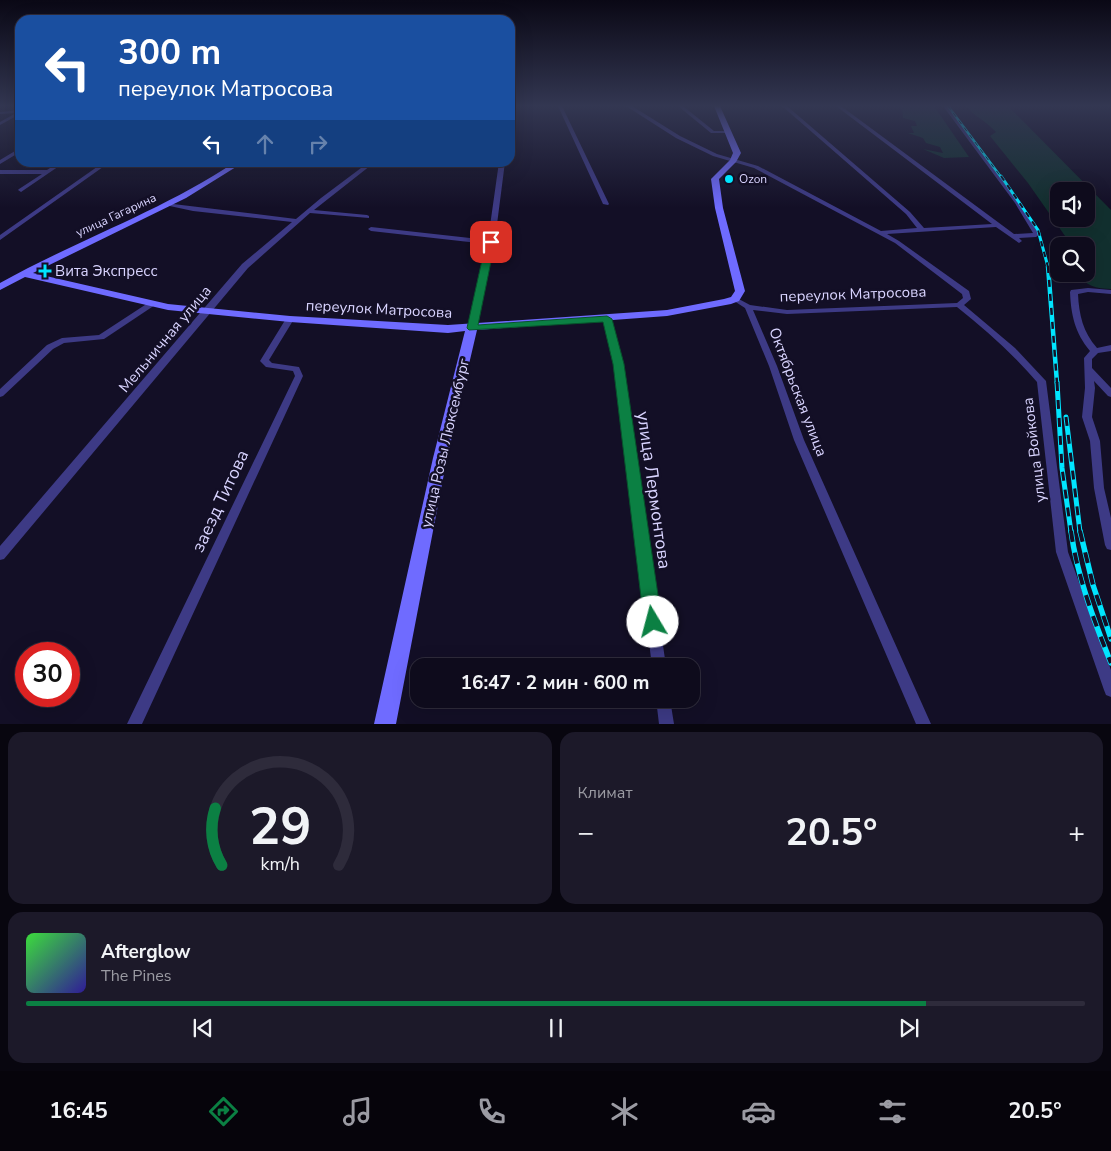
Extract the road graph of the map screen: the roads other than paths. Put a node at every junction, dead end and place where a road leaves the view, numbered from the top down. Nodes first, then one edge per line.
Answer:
1 (576, 140) edge
2 (684, 140) edge
3 (731, 140) edge
4 (823, 140) edge
5 (883, 140) edge
6 (971, 140) edge
7 (15, 153) edge
8 (735, 161) junction
9 (0, 162) edge
10 (56, 167) edge
11 (101, 167) edge
12 (234, 167) edge
13 (367, 167) edge
14 (501, 167) edge
15 (0, 172) edge
16 (48, 172) junction
17 (21, 190) dead end
18 (167, 204) junction
19 (606, 204) dead end
20 (309, 212) junction
21 (367, 217) dead end
22 (298, 220) junction
23 (998, 225) junction
24 (921, 228) junction
25 (371, 229) dead end
26 (878, 233) junction
27 (1012, 236) junction
28 (0, 238) edge
29 (1019, 241) dead end
30 (491, 242) junction
31 (24, 274) junction
32 (0, 287) edge
33 (1111, 292) edge
34 (735, 299) junction
35 (152, 305) junction
36 (959, 305) junction
37 (748, 307) junction
38 (206, 311) junction
39 (290, 319) junction
40 (607, 319) junction
41 (472, 328) junction
42 (1111, 348) edge
43 (1095, 351) junction
44 (1088, 370) junction
45 (0, 394) edge
46 (1111, 394) edge
47 (1111, 545) edge
48 (0, 555) edge
49 (658, 658) edge
50 (1111, 690) edge
51 (664, 708) edge
52 (134, 724) edge
53 (385, 724) edge
54 (667, 724) edge
55 (924, 724) edge

1 - 19 street
2 - 8 street
3 - 8 main road
4 - 24 street
5 - 23 street
6 - 27 street
7 - 9 street
8 - 26 street
8 - 34 main road
10 - 16 street
11 - 28 street
12 - 18 main road, улица Гагарина
13 - 20 street, Мельничная улица
14 - 30 street, улица Розы Люксембург
15 - 16 street
16 - 17 street
18 - 22 street
18 - 31 main road, улица Гагарина
20 - 21 street
20 - 22 street, Мельничная улица
22 - 38 street, Мельничная улица
23 - 24 street
23 - 27 street
24 - 26 street
25 - 30 street
26 - 36 street
27 - 29 street
30 - 41 street, улица Розы Люксембург
31 - 32 main road, улица Гагарина
31 - 35 main road, переулок Матросова
33 - 43 street
34 - 37 street
34 - 40 main road, переулок Матросова
35 - 38 main road, переулок Матросова
35 - 45 street
36 - 37 street, переулок Матросова
36 - 50 street, улица Войкова
37 - 55 street, Октябрьская улица
38 - 39 main road, переулок Матросова
38 - 48 street, Мельничная улица
39 - 41 main road, переулок Матросова
39 - 52 street, заезд Титова
40 - 41 main road, переулок Матросова
40 - 49 street, улица Лермонтова
41 - 53 main road, улица Розы Люксембург
42 - 43 street
43 - 44 street
44 - 46 street
44 - 47 street
51 - 54 street

